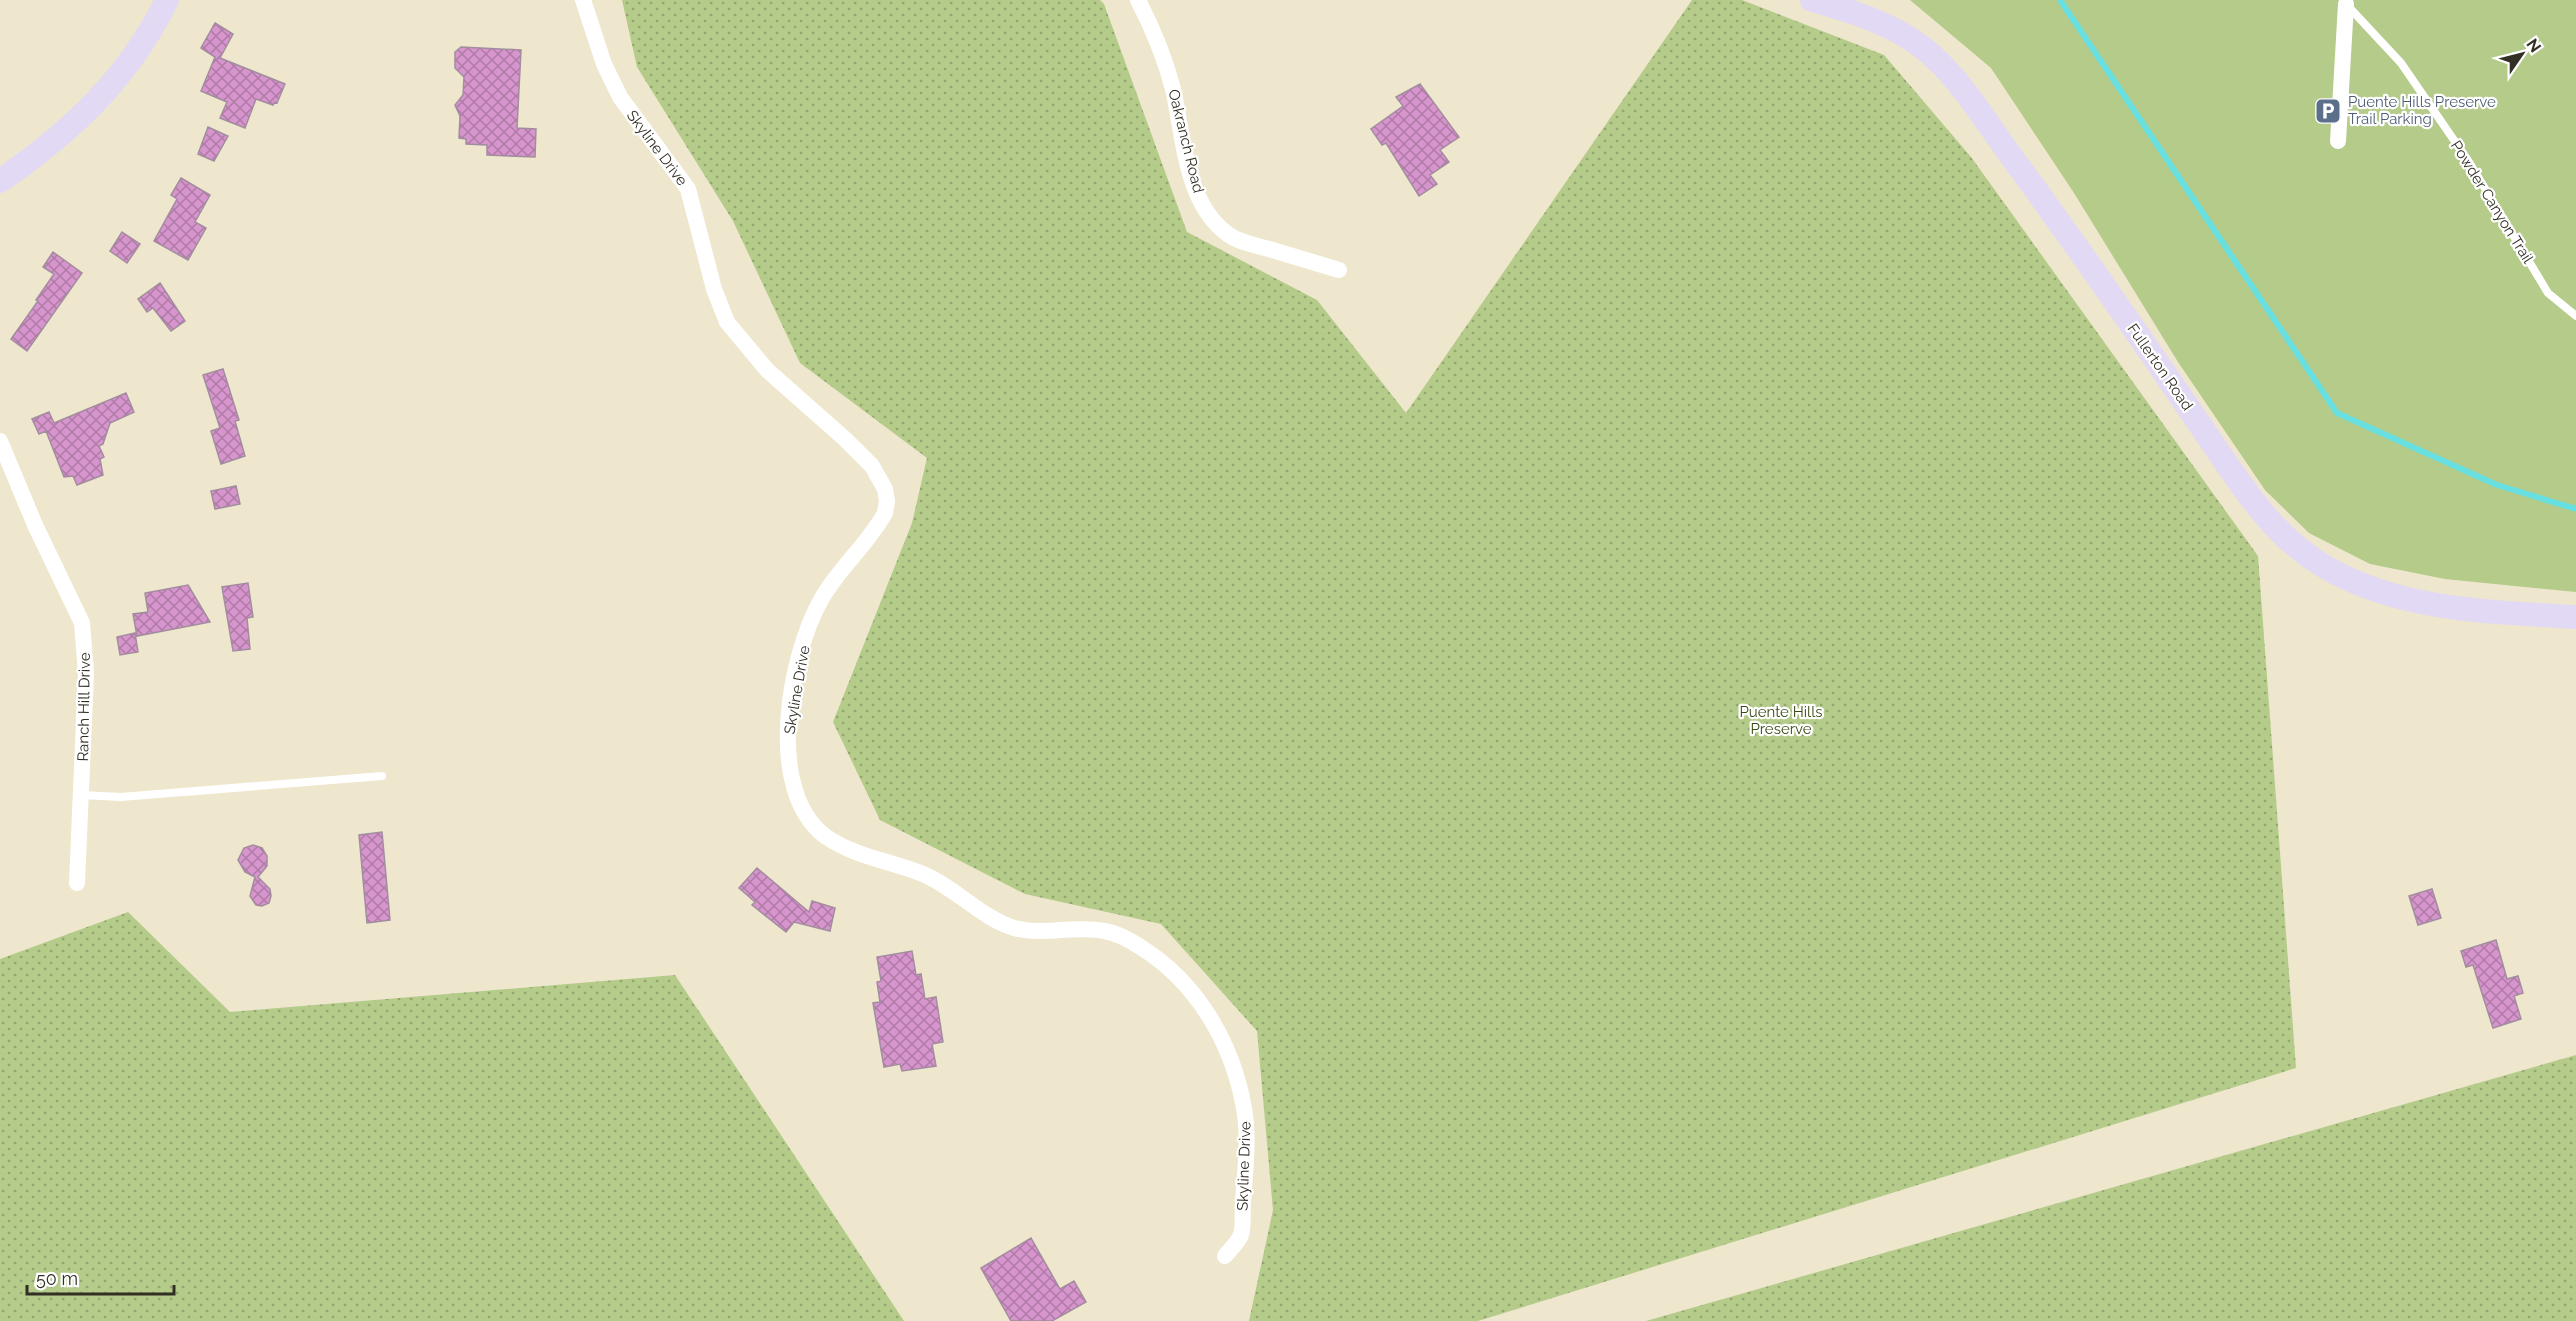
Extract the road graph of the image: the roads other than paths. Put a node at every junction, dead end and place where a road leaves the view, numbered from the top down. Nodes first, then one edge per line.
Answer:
1 (167, 0) edge
2 (584, 0) edge
3 (1138, 0) edge
4 (1812, 0) edge
5 (2344, 2) edge
6 (2338, 141) dead end
7 (0, 181) edge
8 (1339, 270) dead end
9 (2576, 316) edge
10 (0, 441) edge
11 (2576, 617) edge
12 (382, 776) dead end
13 (81, 795) junction
14 (77, 883) dead end
15 (1225, 1256) dead end

1 - 7 street
2 - 15 street, Skyline Drive
3 - 8 street, Oakranch Road
4 - 11 street, Fullerton Road
5 - 6 street
5 - 9 lane, Powder Canyon Trail
10 - 13 street, Ranch Hill Drive
12 - 13 lane
13 - 14 street, Ranch Hill Drive

